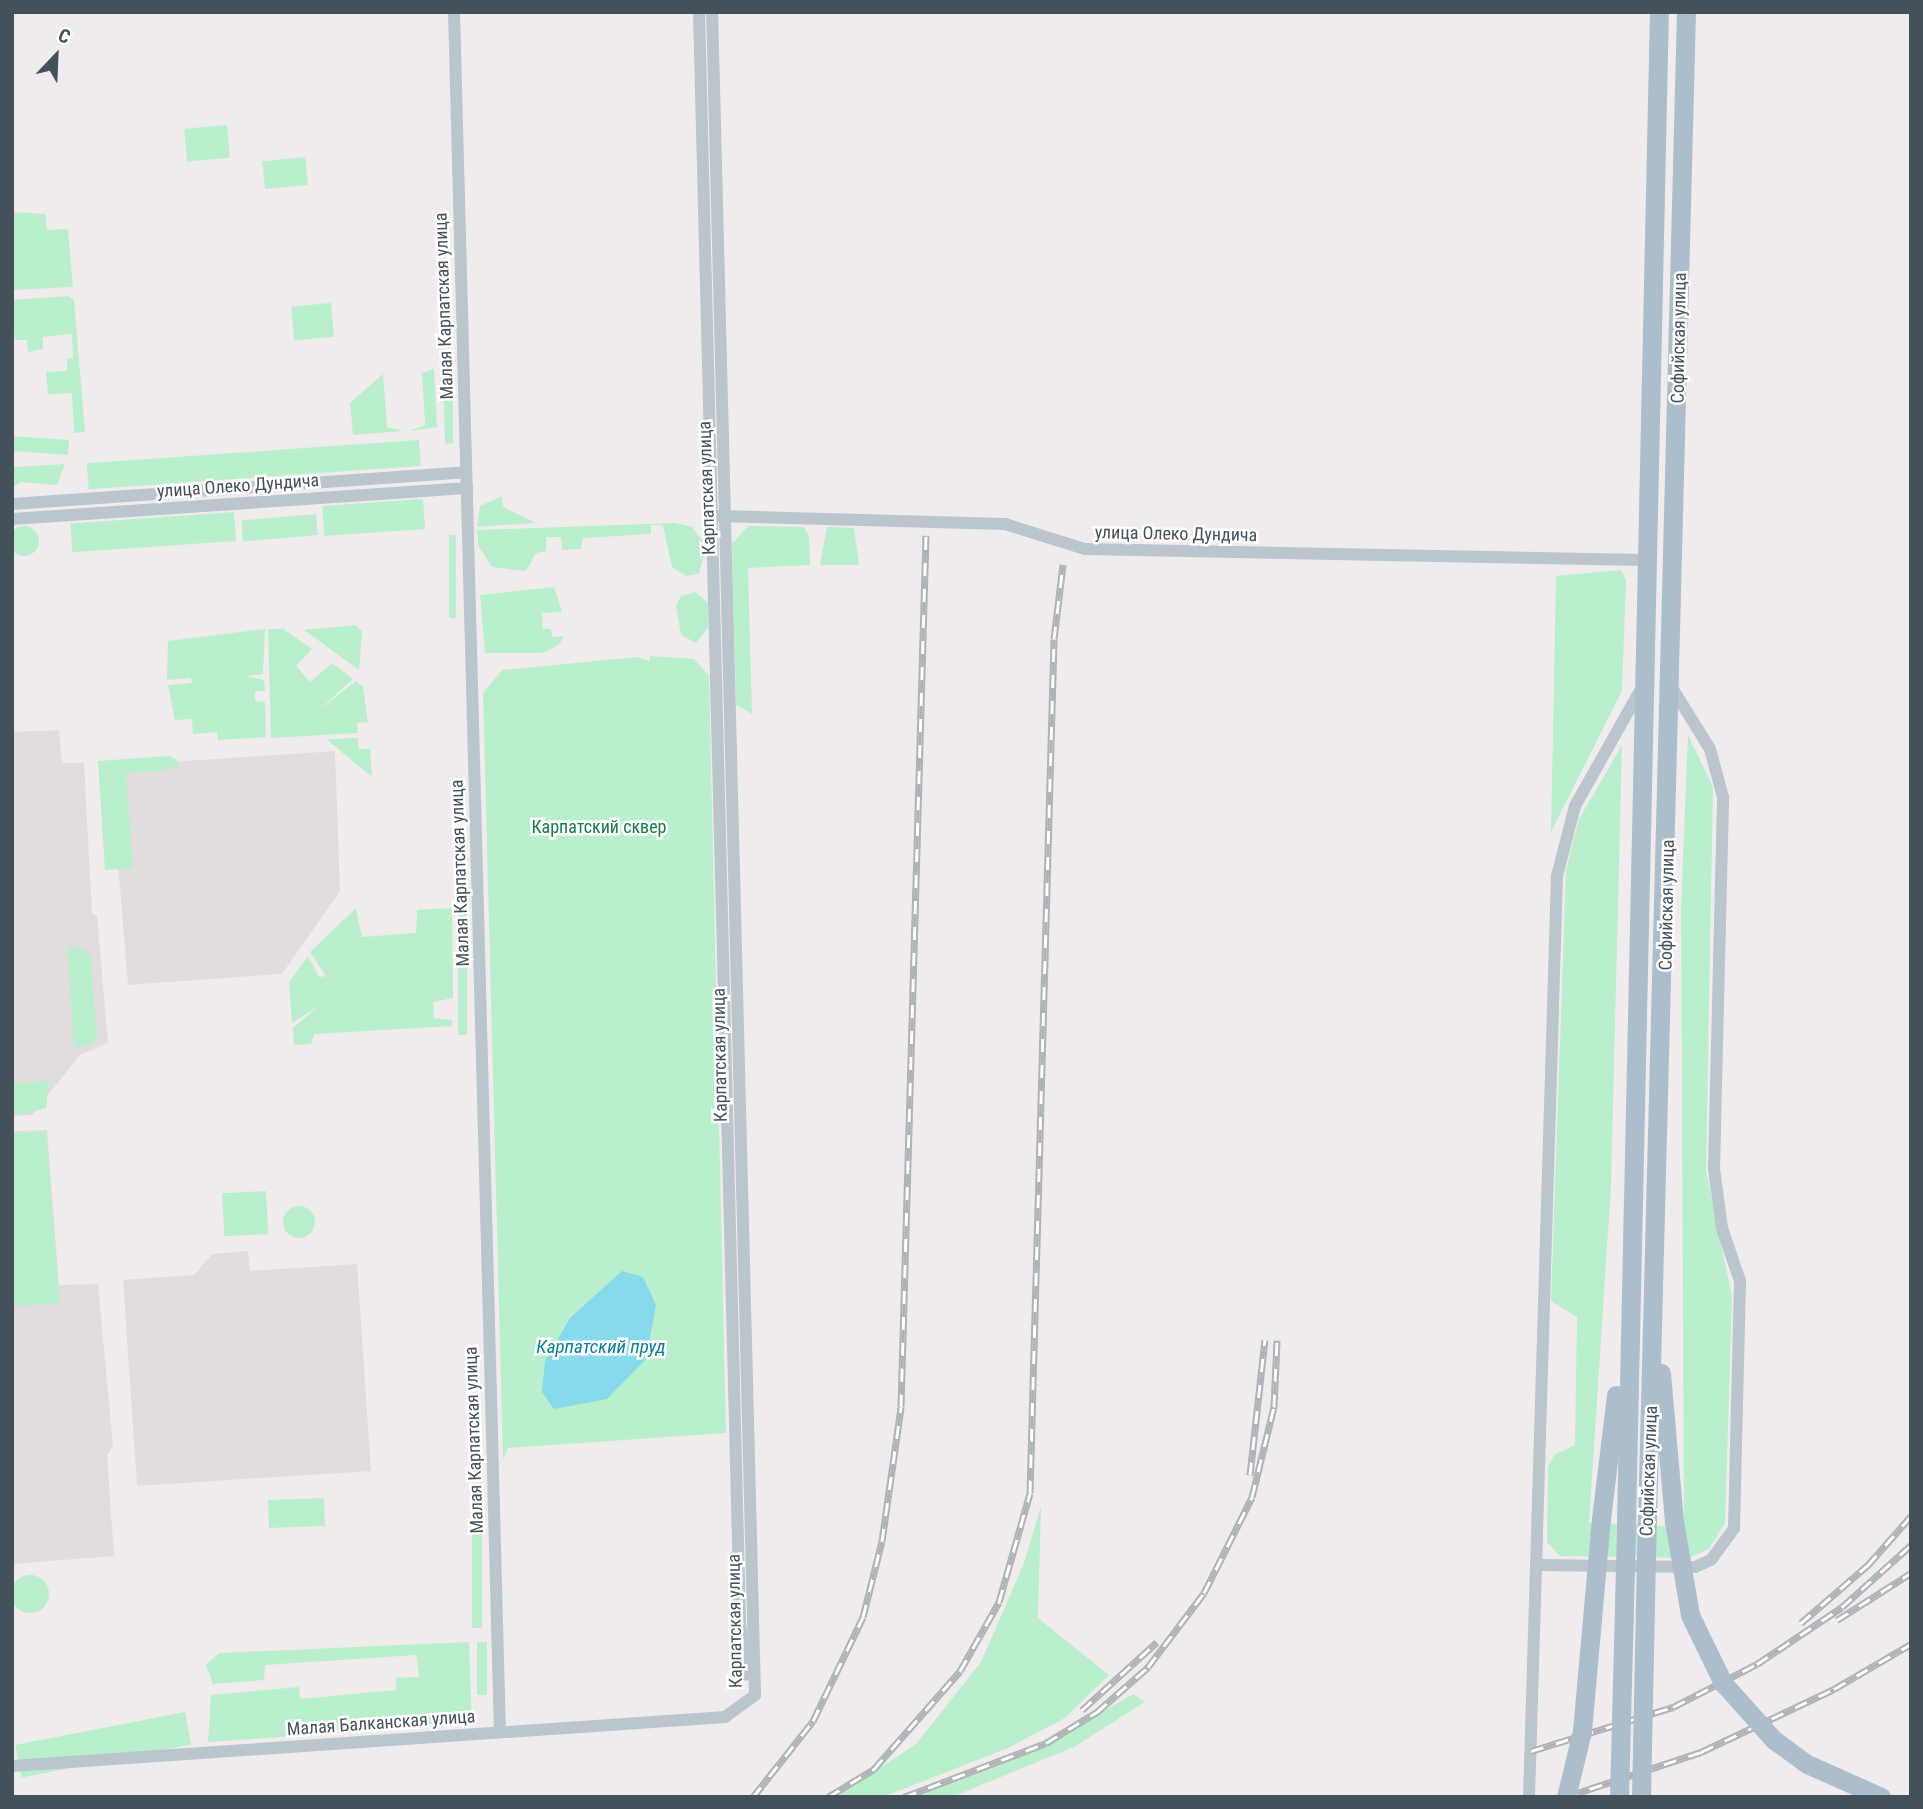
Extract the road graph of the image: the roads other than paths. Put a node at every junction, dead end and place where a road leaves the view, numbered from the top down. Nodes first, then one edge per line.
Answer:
1 (454, 12) edge
2 (699, 12) edge
3 (712, 12) edge
4 (1659, 12) edge
5 (1686, 12) edge
6 (466, 472) junction
7 (467, 488) junction
8 (12, 504) edge
9 (711, 516) junction
10 (725, 516) junction
11 (12, 519) edge
12 (1645, 560) junction
13 (1671, 686) junction
14 (1642, 687) junction
15 (1625, 1338) junction
16 (1655, 1341) junction
17 (1539, 1565) junction
18 (748, 1703) junction
19 (500, 1732) junction
20 (12, 1766) edge
21 (1528, 1797) edge
22 (1566, 1797) edge
23 (1619, 1797) edge
24 (1641, 1797) edge
25 (1881, 1797) edge

1 - 6 street, Малая Карпатская улица
2 - 9 street, Карпатская улица
3 - 10 street, Карпатская улица
4 - 12 main road, Софийская улица
5 - 13 main road, Софийская улица
6 - 7 street, Малая Карпатская улица
6 - 8 street, улица Олеко Дундича
7 - 11 street, улица Олеко Дундича
7 - 19 street, Малая Карпатская улица
9 - 10 street, улица Олеко Дундича
9 - 18 street, Карпатская улица
10 - 12 street, улица Олеко Дундича
10 - 18 street, Карпатская улица
12 - 14 main road, Софийская улица
13 - 16 main road, Софийская улица
13 - 17 street
14 - 15 main road, Софийская улица
14 - 17 street
15 - 22 main road, bridge
15 - 23 main road, Софийская улица, bridge
16 - 24 main road, Софийская улица, bridge
16 - 25 main road, bridge
17 - 21 street
18 - 19 street, Малая Балканская улица
19 - 20 street, Малая Балканская улица

